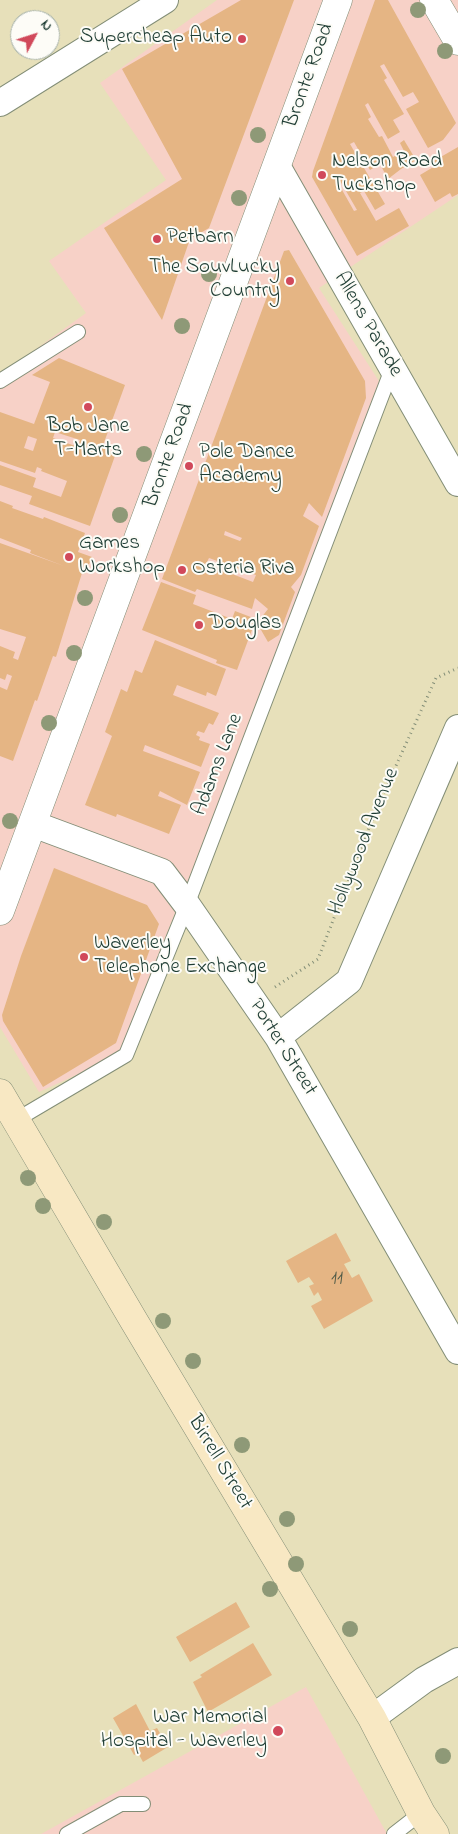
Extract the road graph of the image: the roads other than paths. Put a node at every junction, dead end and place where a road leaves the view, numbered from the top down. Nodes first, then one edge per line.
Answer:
1 (165, 0) edge
2 (338, 0) edge
3 (434, 0) edge
4 (458, 41) edge
5 (0, 103) edge
6 (277, 166) junction
7 (78, 332) dead end
8 (392, 369) junction
9 (0, 381) edge
10 (458, 483) edge
11 (458, 728) edge
12 (33, 824) junction
13 (188, 904) junction
14 (0, 911) edge
15 (278, 1037) junction
16 (0, 1093) edge
17 (14, 1128) edge
18 (458, 1351) edge
19 (458, 1661) edge
20 (372, 1718) junction
21 (142, 1804) dead end
22 (428, 1824) edge
23 (67, 1834) edge
24 (394, 1834) edge

1 - 5 street
2 - 6 street, Bronte Road
3 - 4 street
6 - 8 street, Allens Parade
6 - 12 street, Bronte Road
7 - 9 lane
8 - 10 street, Allens Parade
8 - 13 lane, Adams Lane
11 - 15 street, Hollywood Avenue
12 - 13 street, Porter Street
12 - 14 street, Bronte Road
13 - 15 street, Porter Street
13 - 17 lane, Adams Lane
15 - 18 street, Porter Street
16 - 17 main road, Birrell Street
17 - 20 main road, Birrell Street
19 - 20 street
20 - 22 main road, Birrell Street
21 - 23 lane
22 - 24 lane

